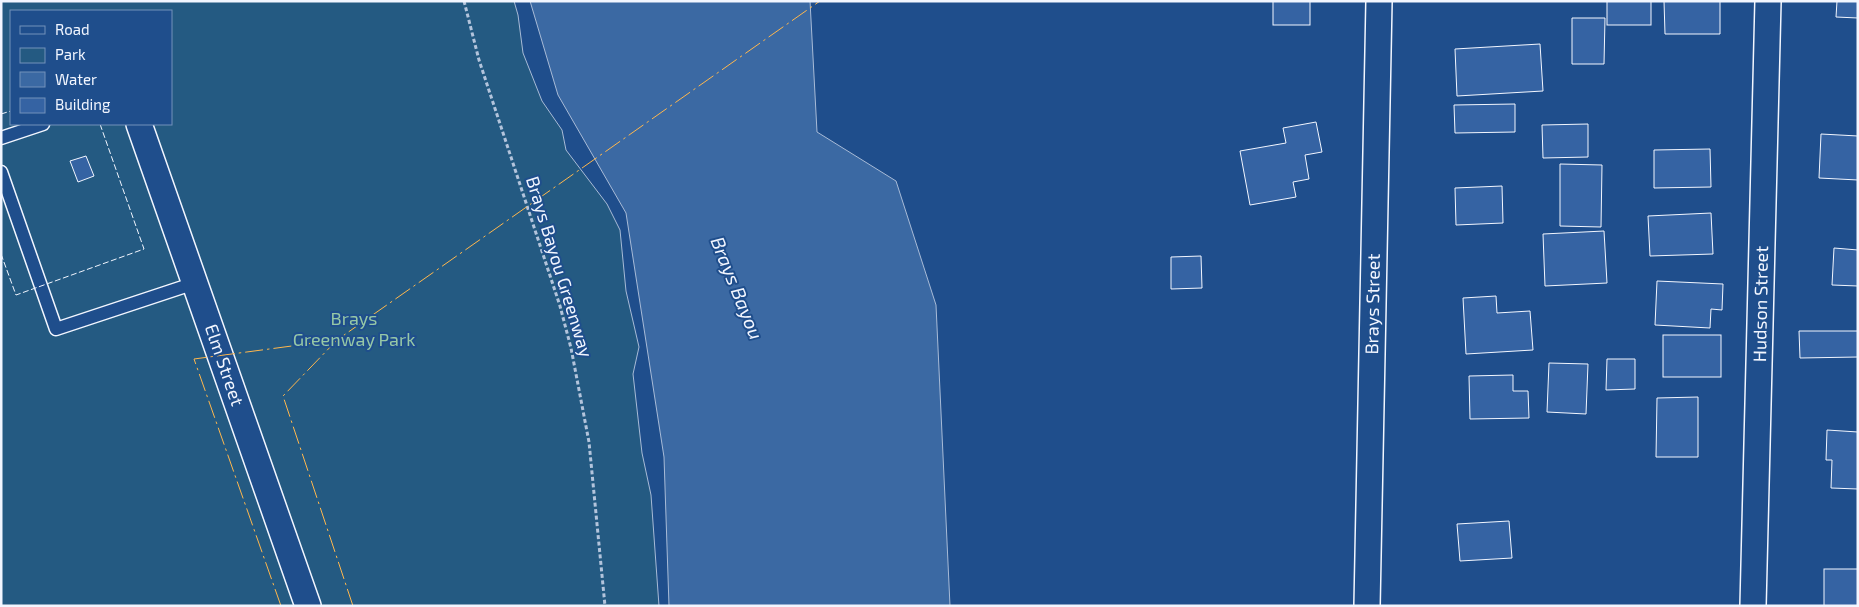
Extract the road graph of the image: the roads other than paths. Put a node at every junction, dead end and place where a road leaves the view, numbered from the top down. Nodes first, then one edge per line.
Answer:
1 (1379, 1) edge
2 (1768, 1) edge
3 (40, 125) edge
4 (139, 125) edge
5 (1, 138) edge
6 (1, 172) edge
7 (195, 283) junction
8 (308, 606) edge
9 (1368, 606) edge
10 (1753, 606) edge

1 - 9 street, Brays Street
2 - 10 street, Hudson Street
3 - 5 lane
4 - 7 street, Elm Street
6 - 7 lane
7 - 8 street, Elm Street

